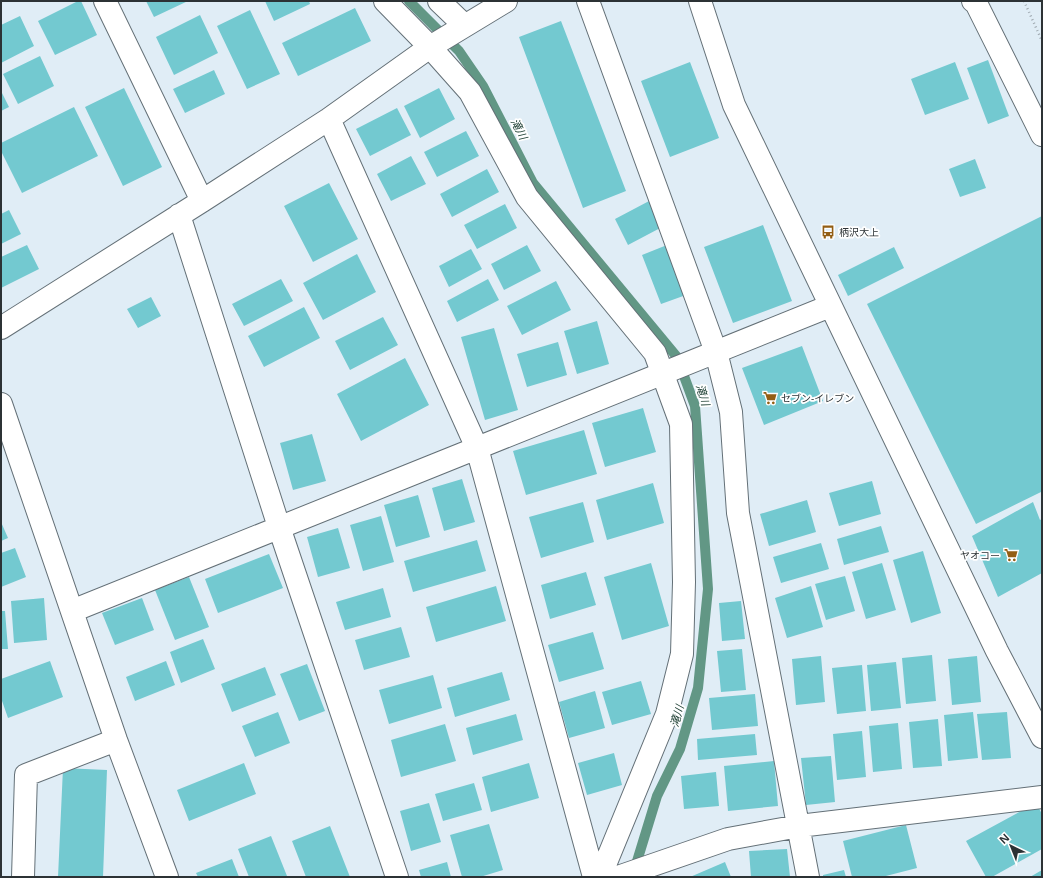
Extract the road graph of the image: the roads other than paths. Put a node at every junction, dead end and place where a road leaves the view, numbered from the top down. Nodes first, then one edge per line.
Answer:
1 (105, 1) edge
2 (385, 1) edge
3 (439, 1) edge
4 (506, 1) edge
5 (588, 1) edge
6 (700, 1) edge
7 (973, 1) edge
8 (464, 25) junction
9 (430, 47) junction
10 (329, 119) junction
11 (1042, 135) edge
12 (202, 201) junction
13 (180, 215) junction
14 (830, 306) junction
15 (1, 328) edge
16 (716, 352) junction
17 (662, 373) junction
18 (1, 404) edge
19 (477, 448) junction
20 (279, 527) junction
21 (72, 611) junction
22 (1042, 737) edge
23 (116, 740) junction
24 (1042, 797) edge
25 (799, 826) junction
26 (23, 877) edge
27 (167, 877) edge
28 (397, 877) edge
29 (594, 877) edge
30 (600, 877) edge
31 (618, 877) edge
32 (808, 877) edge

1 - 12 street
2 - 9 street
3 - 8 street
4 - 8 street
5 - 16 street
6 - 14 street
7 - 11 street
8 - 9 street
9 - 10 street
9 - 17 street
10 - 12 street
10 - 19 street
12 - 13 street
13 - 15 street
13 - 20 street
14 - 16 street
14 - 22 street
16 - 17 street
16 - 25 street
17 - 19 street
17 - 30 street
18 - 21 street
19 - 20 street
19 - 29 street
20 - 21 street
20 - 28 street
21 - 23 street
23 - 26 street
23 - 27 street
24 - 25 street
25 - 31 street
25 - 32 street

